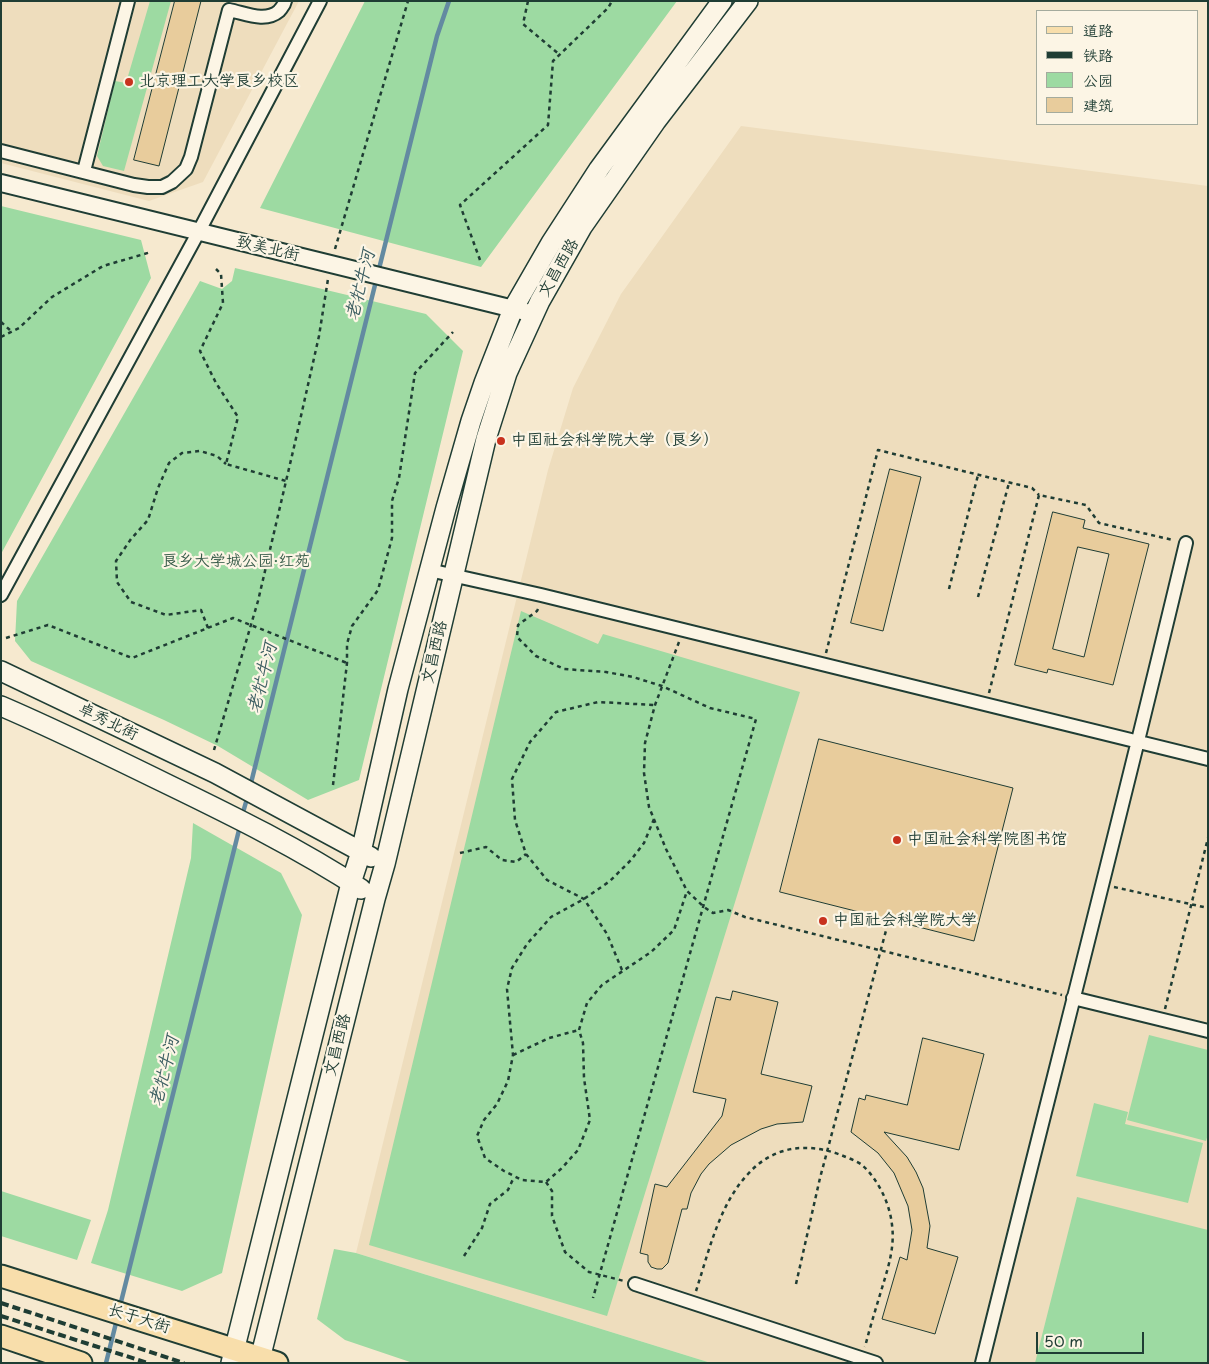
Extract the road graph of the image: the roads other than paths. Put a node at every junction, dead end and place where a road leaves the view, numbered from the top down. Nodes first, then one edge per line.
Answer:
1 (128, 1) edge
2 (286, 1) edge
3 (320, 1) edge
4 (722, 1) edge
5 (748, 1) edge
6 (1, 151) edge
7 (84, 171) junction
8 (1, 184) edge
9 (198, 233) junction
10 (513, 309) junction
11 (534, 314) junction
12 (1186, 543) road end
13 (429, 570) junction
14 (453, 575) junction
15 (1, 595) edge
16 (1, 671) edge
17 (1, 706) edge
18 (1139, 742) junction
19 (1208, 759) edge
20 (361, 852) junction
21 (385, 864) junction
22 (351, 883) junction
23 (375, 899) junction
24 (1073, 998) junction
25 (1208, 1031) edge
26 (1, 1276) edge
27 (635, 1284) road end
28 (1, 1336) edge
29 (233, 1356) edge
30 (266, 1361) edge
31 (79, 1362) edge
32 (876, 1363) edge
33 (982, 1363) edge

1 - 7 street
2 - 7 street
3 - 9 street
4 - 10 main road, 文昌西路
5 - 11 main road, 文昌西路
6 - 7 street
8 - 9 street, 致美北街
9 - 10 street, 致美北街
9 - 15 street
10 - 11 street, 致美北街
10 - 13 main road, 文昌西路
11 - 14 main road, 文昌西路
12 - 18 street
13 - 14 street
13 - 20 main road, 文昌西路
14 - 18 street
14 - 21 main road, 文昌西路
16 - 20 main road, 卓秀北街
17 - 22 main road, 卓秀北街
18 - 19 street
18 - 24 street
20 - 21 main road, 卓秀北街
20 - 22 main road, 文昌西路
21 - 23 main road, 文昌西路
22 - 23 main road, 卓秀北街
22 - 29 main road, 文昌西路
23 - 30 main road, 文昌西路
24 - 25 street
24 - 33 street
26 - 29 main road, 长于大街
27 - 32 street
28 - 31 main road
29 - 30 main road, 长于大街

